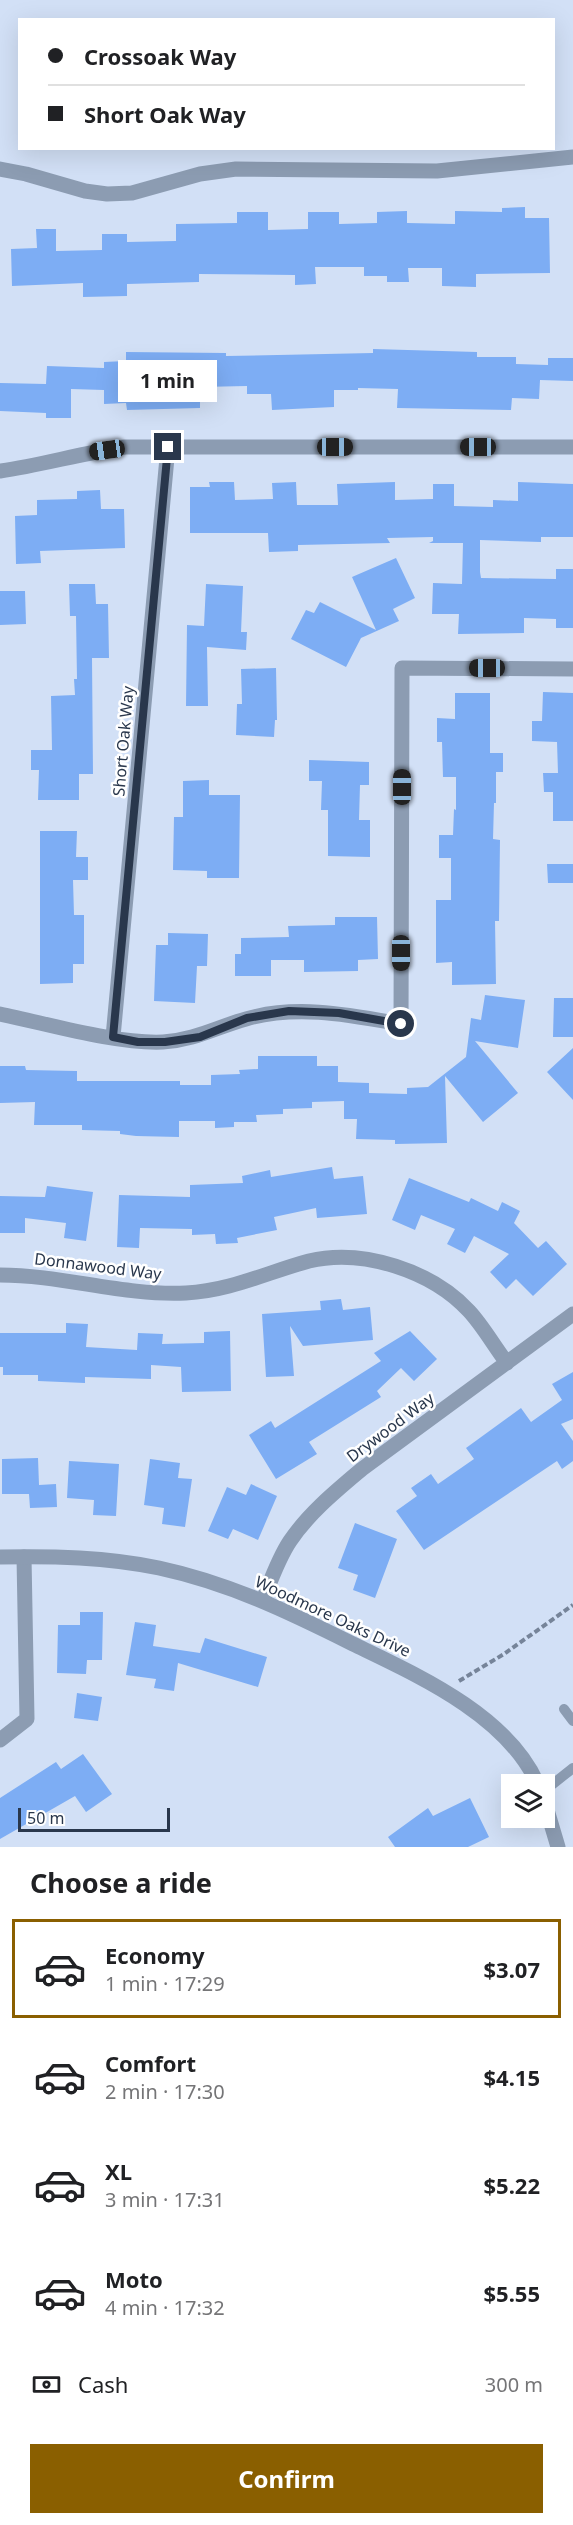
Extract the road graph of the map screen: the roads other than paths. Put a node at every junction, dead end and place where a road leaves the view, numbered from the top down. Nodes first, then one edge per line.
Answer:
1 (573, 157) edge
2 (0, 170) edge
3 (168, 447) junction
4 (573, 447) edge
5 (0, 471) edge
6 (573, 669) edge
7 (0, 1014) edge
8 (113, 1037) junction
9 (0, 1275) edge
10 (573, 1314) edge
11 (507, 1363) junction
12 (0, 1557) edge
13 (24, 1557) junction
14 (263, 1600) junction
15 (564, 1709) dead end
16 (573, 1721) edge
17 (0, 1740) edge
18 (573, 1768) edge
19 (530, 1774) edge
20 (555, 1782) edge
21 (552, 1828) edge
22 (558, 1847) edge

1 - 2 street
3 - 4 street
3 - 5 street
3 - 8 street, Short Oak Way
6 - 8 street
7 - 8 street
9 - 11 street, Donnawood Way
10 - 11 street, Drywood Way
11 - 14 street, Drywood Way
12 - 13 street, Woodmore Oaks Drive
13 - 14 street, Woodmore Oaks Drive
13 - 17 street
14 - 19 street, Woodmore Oaks Drive
15 - 16 lane
18 - 20 lane
21 - 22 street

